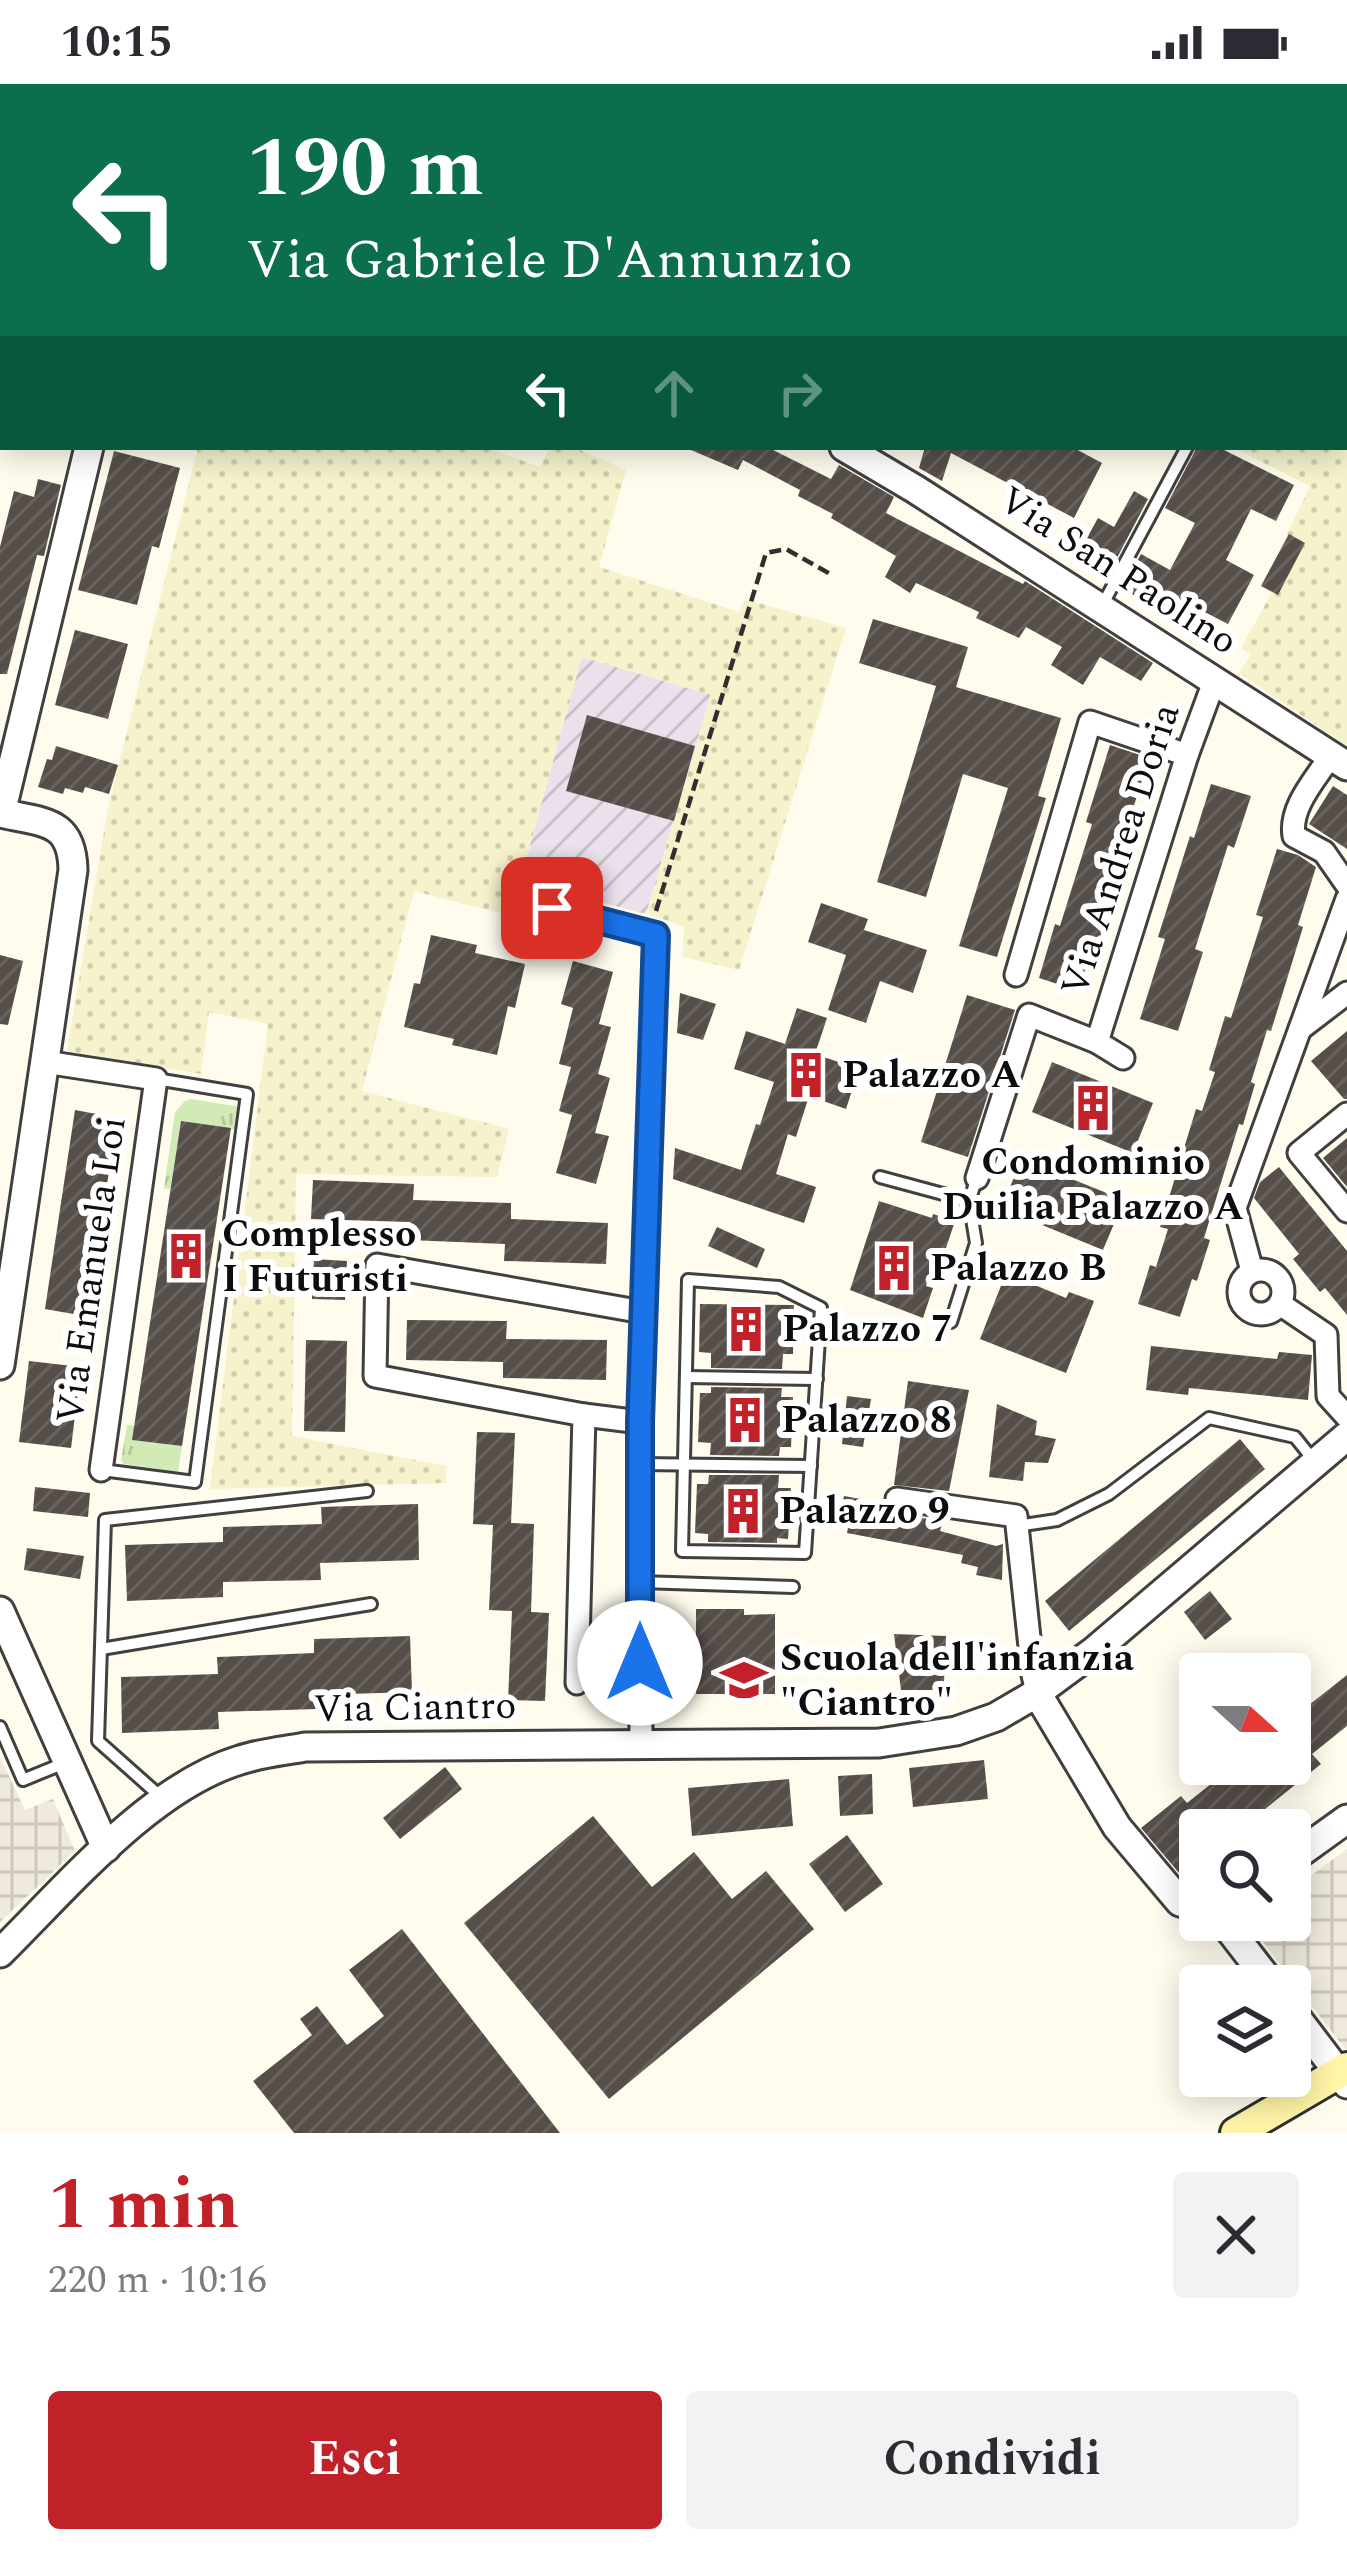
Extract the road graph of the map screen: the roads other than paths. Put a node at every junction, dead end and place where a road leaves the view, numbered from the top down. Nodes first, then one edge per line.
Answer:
1 (88, 450) edge
2 (849, 450) edge
3 (1185, 450) edge
4 (1102, 607) junction
5 (1215, 679) junction
6 (1186, 755) junction
7 (1339, 761) edge
8 (0, 813) edge
9 (1347, 885) edge
10 (1347, 899) edge
11 (552, 908) dead end
12 (1016, 975) dead end
13 (1347, 993) edge
14 (1298, 1031) junction
15 (1097, 1042) junction
16 (1123, 1058) dead end
17 (45, 1062) junction
18 (155, 1079) junction
19 (1347, 1114) edge
20 (880, 1177) dead end
21 (977, 1178) joint
22 (969, 1201) junction
23 (1347, 1211) edge
24 (1252, 1271) junction
25 (1280, 1304) junction
26 (643, 1312) junction
27 (951, 1322) dead end
28 (0, 1365) edge
29 (686, 1377) junction
30 (817, 1379) junction
31 (584, 1415) junction
32 (1347, 1417) edge
33 (640, 1422) junction
34 (1347, 1436) edge
35 (1316, 1462) junction
36 (640, 1464) junction
37 (684, 1465) junction
38 (811, 1466) junction
39 (100, 1470) joint
40 (367, 1491) dead end
41 (897, 1499) dead end
42 (1016, 1526) junction
43 (640, 1582) junction
44 (793, 1586) dead end
45 (371, 1604) dead end
46 (2, 1618) edge
47 (101, 1648) junction
48 (577, 1683) dead end
49 (1037, 1694) junction
50 (0, 1727) edge
51 (640, 1745) junction
52 (67, 1762) junction
53 (163, 1799) junction
54 (1347, 1819) edge
55 (1311, 1845) edge
56 (106, 1848) junction
57 (1179, 1901) edge
58 (1238, 1941) edge
59 (0, 1953) edge
60 (1257, 1965) edge
61 (1311, 2034) edge
62 (1344, 2074) edge
63 (1236, 2133) edge

1 - 8 street
2 - 4 street, Via San Paolino
3 - 4 lane
4 - 5 street, Via San Paolino
5 - 6 street, Via Andrea Doria
5 - 7 street, Via San Paolino
6 - 12 street
6 - 15 street, Via Andrea Doria
7 - 9 street
8 - 17 street
10 - 14 street
11 - 26 street
13 - 14 street
14 - 24 street
15 - 16 street, Via Andrea Doria
15 - 21 street, Via Andrea Doria
17 - 18 street
17 - 28 street
18 - 39 street, Via Emanuela Loi
18 - 39 lane
19 - 23 street
20 - 22 lane
21 - 22 lane
22 - 27 lane
24 - 25 street
24 - 25 street
25 - 32 street
26 - 31 street
26 - 33 street
29 - 30 lane
29 - 30 lane
29 - 37 lane
30 - 38 lane
31 - 33 street
31 - 48 street
33 - 36 street
34 - 35 street, Via Ciantro
35 - 42 lane
35 - 49 street, Via Ciantro
36 - 37 lane
36 - 43 street
37 - 38 lane
37 - 38 lane
40 - 47 lane
41 - 42 street
42 - 49 street
43 - 44 lane
43 - 51 street
45 - 47 lane
46 - 52 street
47 - 53 lane
49 - 51 street, Via Ciantro
49 - 57 street
50 - 52 lane
51 - 53 street, Via Ciantro
52 - 56 street
53 - 56 street, Via Ciantro
54 - 55 street
56 - 59 street, Via Ciantro
58 - 60 street
61 - 62 street
62 - 63 main road

